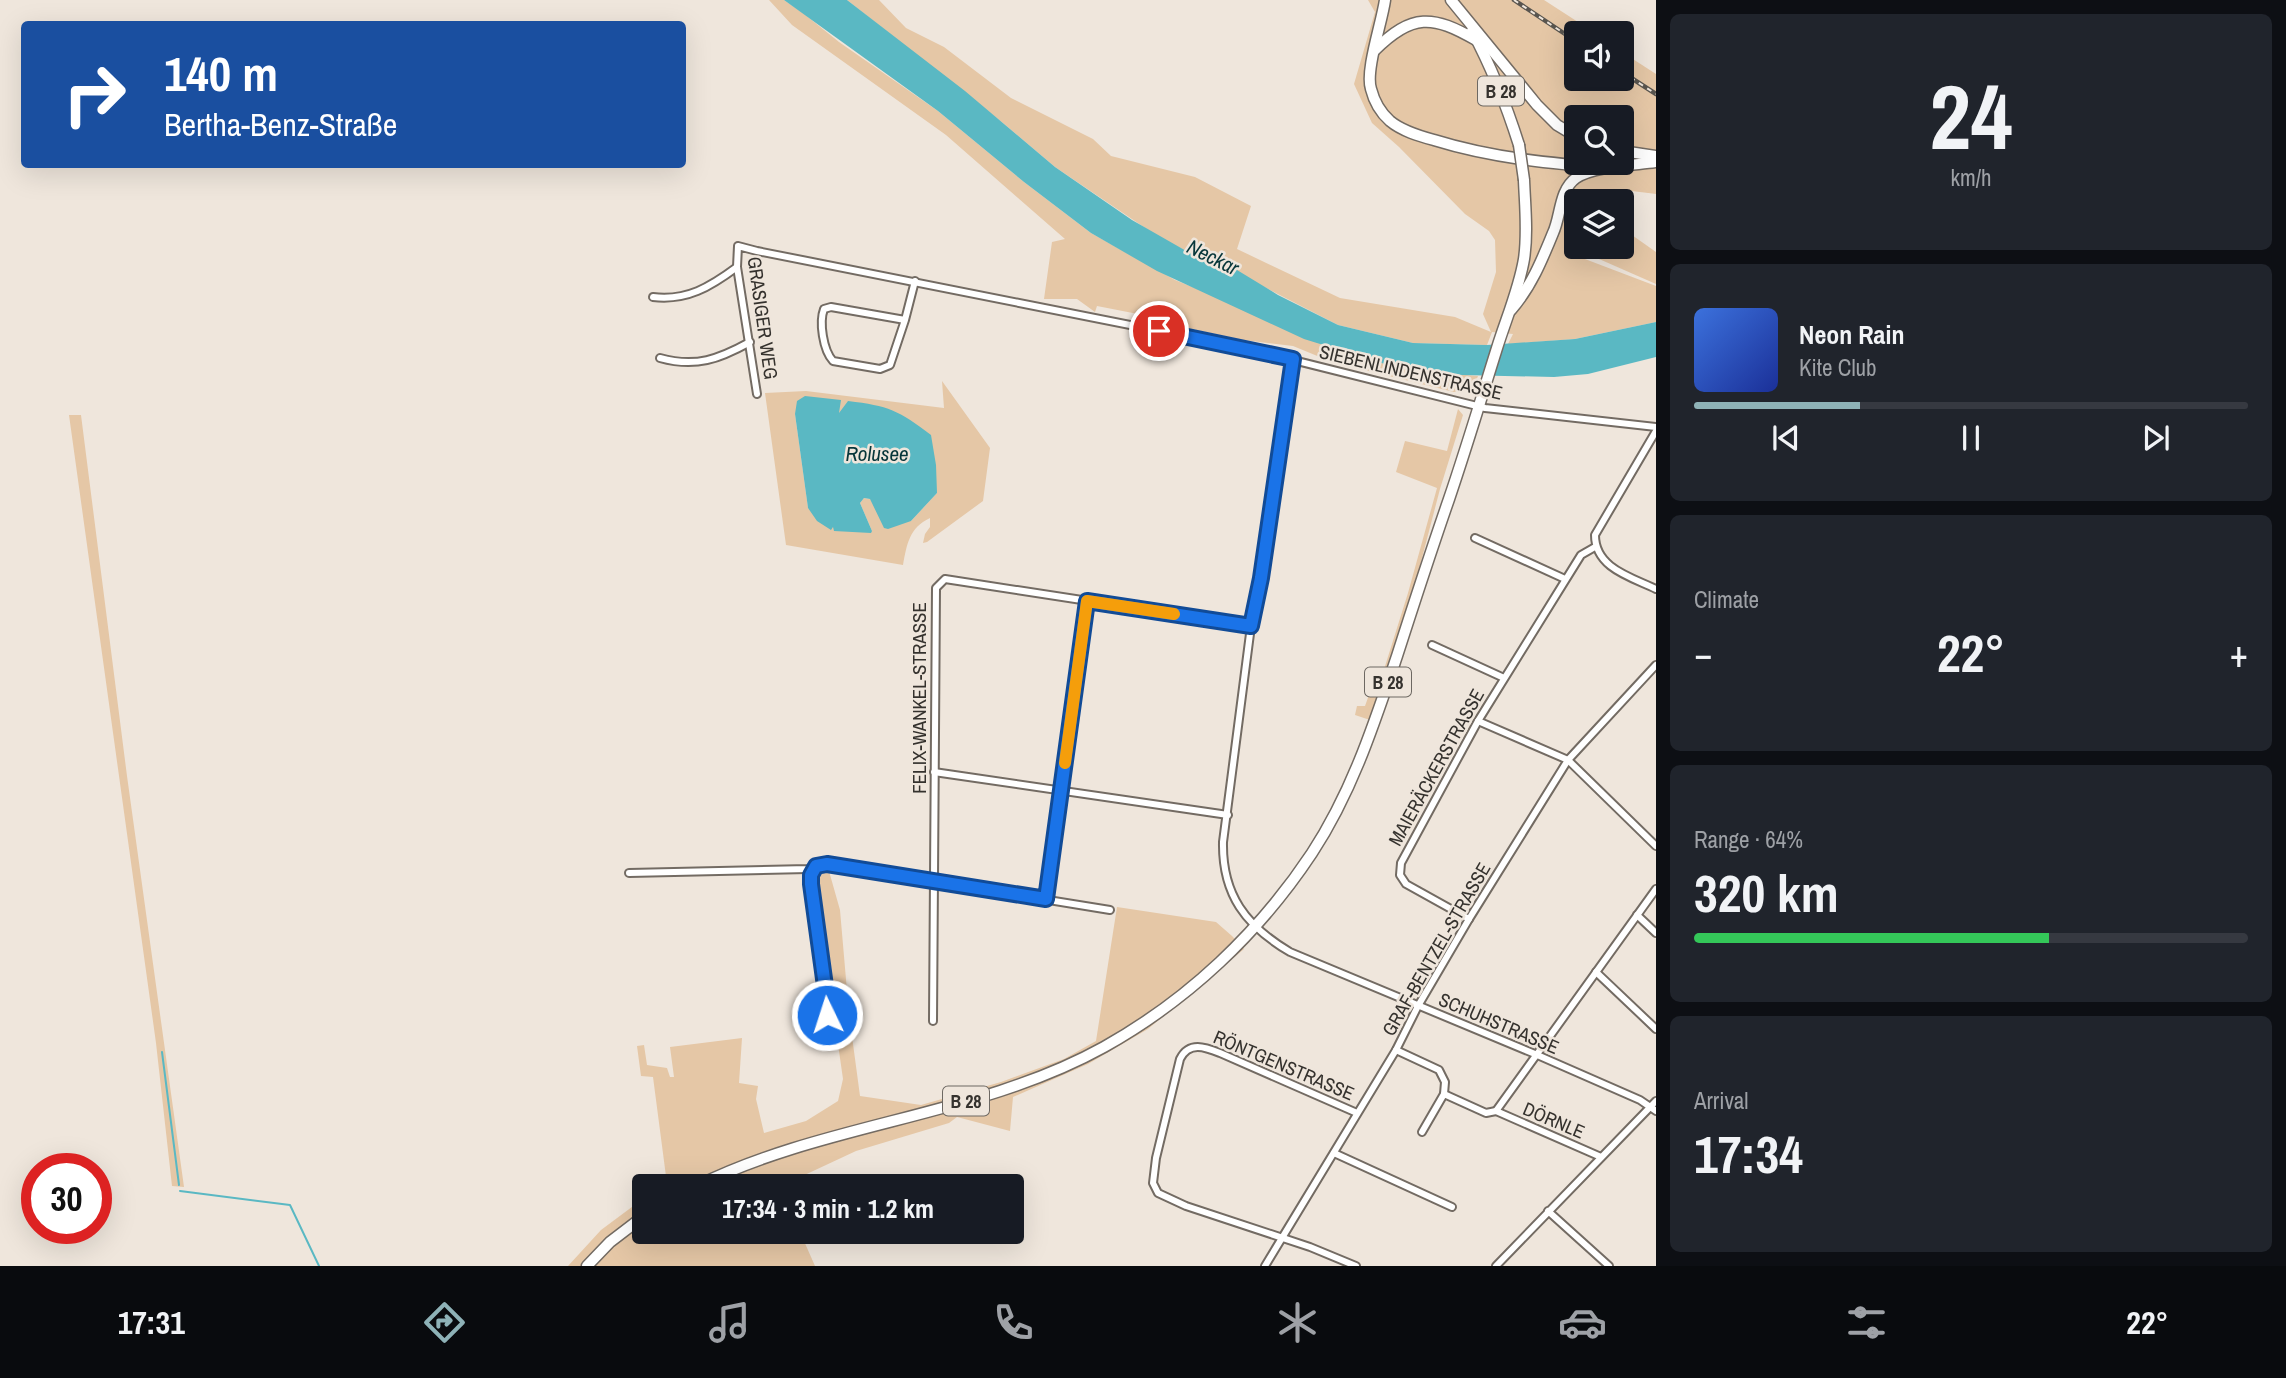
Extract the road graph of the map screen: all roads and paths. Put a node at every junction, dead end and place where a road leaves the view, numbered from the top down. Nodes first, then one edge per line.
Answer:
1 (1385, 0) edge
2 (1451, 0) edge
3 (1461, 12) junction
4 (1477, 41) junction
5 (1375, 51) junction
6 (1564, 129) edge
7 (1634, 153) edge
8 (1656, 156) edge
9 (1564, 162) edge
10 (1656, 162) edge
11 (1634, 165) edge
12 (1584, 175) edge
13 (738, 246) joint
14 (737, 267) junction
15 (915, 281) junction
16 (653, 297) dead end
17 (1509, 313) junction
18 (905, 320) junction
19 (750, 342) junction
20 (660, 358) dead end
21 (1293, 359) junction
22 (757, 394) dead end
23 (1479, 407) junction
24 (1656, 429) edge
25 (1475, 538) dead end
26 (1595, 547) junction
27 (1565, 579) junction
28 (1656, 589) edge
29 (1087, 601) junction
30 (1251, 626) junction
31 (1432, 645) dead end
32 (1656, 665) edge
33 (1504, 678) junction
34 (1478, 720) junction
35 (1567, 760) junction
36 (934, 772) junction
37 (1061, 791) junction
38 (1228, 815) junction
39 (1656, 846) edge
40 (816, 866) junction
41 (629, 873) dead end
42 (934, 882) junction
43 (1656, 889) edge
44 (1046, 899) junction
45 (1110, 910) dead end
46 (1637, 915) junction
47 (1469, 919) junction
48 (1255, 927) junction
49 (1656, 933) edge
50 (1596, 972) junction
51 (1418, 1006) junction
52 (822, 1020) dead end
53 (933, 1021) dead end
54 (1656, 1030) edge
55 (1396, 1049) junction
56 (1535, 1054) junction
57 (1444, 1094) junction
58 (1654, 1106) edge
59 (1496, 1111) junction
60 (1357, 1113) junction
61 (1422, 1132) dead end
62 (1334, 1153) junction
63 (1601, 1157) junction
64 (727, 1174) edge
65 (1452, 1207) dead end
66 (1548, 1211) junction
67 (632, 1225) edge
68 (1282, 1237) junction
69 (587, 1266) edge
70 (1265, 1266) edge
71 (1356, 1266) edge
72 (1496, 1266) edge
73 (1609, 1266) edge

1 - 5 main road
2 - 3 main road, B 28
3 - 4 main road, B 28
3 - 6 main road
4 - 5 main road
4 - 17 main road, B 28, bridge
5 - 9 main road
7 - 8 main road
10 - 11 main road
12 - 17 main road
13 - 14 street, GRASIGER WEG
13 - 15 street, SIEBENLINDENSTRASSE
14 - 16 street
14 - 19 street, GRASIGER WEG
15 - 18 street
15 - 21 street, SIEBENLINDENSTRASSE
17 - 23 main road, B 28
18 - 18 street
19 - 20 street
19 - 22 street, GRASIGER WEG
21 - 23 street, SIEBENLINDENSTRASSE
21 - 30 street
23 - 24 street, SIEBENLINDENSTRASSE
23 - 48 main road, B 28
24 - 26 street
25 - 27 street
26 - 27 street, MAIERÄCKERSTRASSE
26 - 28 street
27 - 33 street, MAIERÄCKERSTRASSE
29 - 30 street, FELIX-WANKEL-STRASSE
29 - 36 street, FELIX-WANKEL-STRASSE
29 - 37 street
30 - 38 street
31 - 33 street, MAIERÄCKERSTRASSE
32 - 35 street, GRAF-BENTZEL-STRASSE
33 - 34 street, MAIERÄCKERSTRASSE
34 - 35 street
34 - 47 street, MAIERÄCKERSTRASSE
35 - 39 street
35 - 47 street, GRAF-BENTZEL-STRASSE
36 - 37 street
36 - 42 street, FELIX-WANKEL-STRASSE
37 - 38 street
37 - 44 street
38 - 48 street
40 - 41 street
40 - 42 street
40 - 52 street
42 - 44 street
42 - 53 street, FELIX-WANKEL-STRASSE
43 - 46 street, DÖRNLE
44 - 45 street
46 - 49 street
46 - 50 street, DÖRNLE
47 - 51 street, GRAF-BENTZEL-STRASSE
48 - 51 street, SCHUHSTRASSE
48 - 64 main road, B 28
50 - 54 street
50 - 56 street, DÖRNLE
51 - 55 street, GRAF-BENTZEL-STRASSE
51 - 56 street, SCHUHSTRASSE
55 - 57 street
55 - 60 street, GRAF-BENTZEL-STRASSE
56 - 58 street, SCHUHSTRASSE
56 - 59 street, DÖRNLE
57 - 59 street, DÖRNLE
57 - 61 street
58 - 63 street
59 - 63 street, DÖRNLE
60 - 62 street, GRAF-BENTZEL-STRASSE
60 - 68 street, RÖNTGENSTRASSE
62 - 65 street
62 - 68 street, GRAF-BENTZEL-STRASSE
63 - 66 street
66 - 72 street
66 - 73 street
67 - 69 main road
68 - 70 street, GRAF-BENTZEL-STRASSE
68 - 71 street

